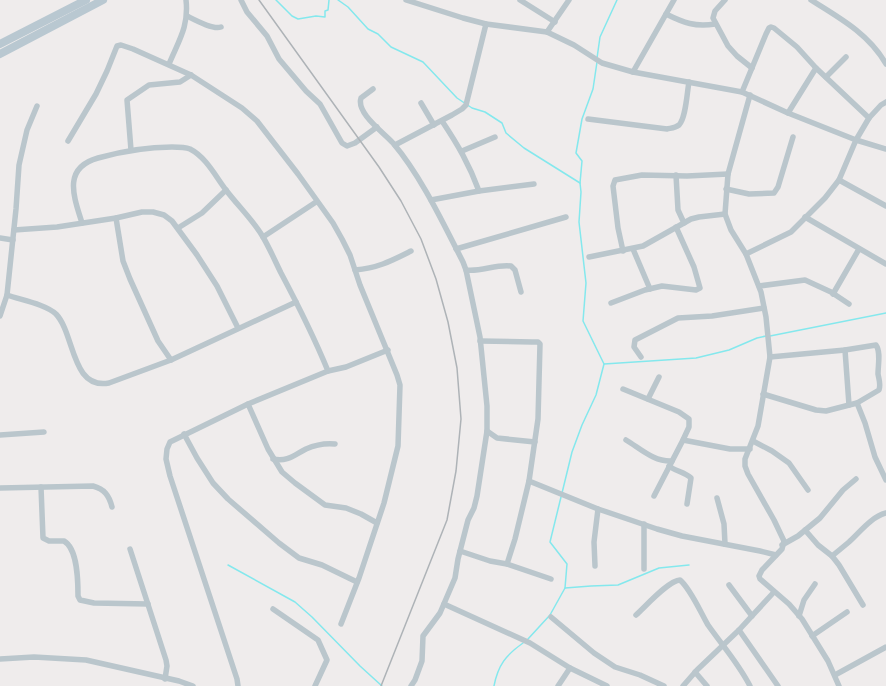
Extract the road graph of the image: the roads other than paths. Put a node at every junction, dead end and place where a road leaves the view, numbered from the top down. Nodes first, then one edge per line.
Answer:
1 (86, 0) edge
2 (104, 0) edge
3 (186, 0) edge
4 (240, 0) edge
5 (406, 0) edge
6 (520, 0) edge
7 (569, 0) edge
8 (674, 0) edge
9 (725, 0) edge
10 (811, 0) edge
11 (666, 14) junction
12 (187, 16) junction
13 (555, 22) junction
14 (486, 24) junction
15 (716, 24) junction
16 (221, 27) dead end
17 (548, 32) junction
18 (0, 44) edge
19 (0, 54) edge
20 (846, 57) dead end
21 (169, 64) junction
22 (886, 64) edge
23 (752, 68) junction
24 (816, 68) junction
25 (633, 72) junction
26 (191, 75) junction
27 (826, 77) junction
28 (689, 82) junction
29 (373, 89) dead end
30 (742, 92) junction
31 (750, 94) junction
32 (886, 102) edge
33 (421, 103) dead end
34 (37, 106) dead end
35 (788, 114) junction
36 (869, 118) junction
37 (588, 119) dead end
38 (442, 121) junction
39 (434, 125) junction
40 (377, 127) junction
41 (495, 137) dead end
42 (792, 137) dead end
43 (856, 140) junction
44 (68, 141) dead end
45 (395, 145) junction
46 (886, 149) edge
47 (131, 150) junction
48 (462, 151) junction
49 (728, 174) junction
50 (676, 175) junction
51 (839, 180) junction
52 (534, 184) dead end
53 (726, 189) junction
54 (226, 190) junction
55 (479, 191) junction
56 (431, 200) junction
57 (316, 202) junction
58 (886, 206) edge
59 (725, 214) junction
60 (566, 217) dead end
61 (805, 217) junction
62 (116, 218) junction
63 (82, 223) junction
64 (684, 223) junction
65 (676, 227) junction
66 (178, 228) junction
67 (14, 230) junction
68 (0, 238) edge
69 (264, 238) junction
70 (13, 240) junction
71 (456, 249) junction
72 (633, 249) junction
73 (859, 249) junction
74 (411, 251) dead end
75 (622, 251) junction
76 (746, 254) junction
77 (590, 257) dead end
78 (886, 264) edge
79 (355, 270) junction
80 (466, 270) junction
81 (759, 286) junction
82 (650, 289) junction
83 (521, 292) dead end
84 (833, 294) junction
85 (7, 295) junction
86 (296, 302) junction
87 (611, 303) dead end
88 (850, 304) dead end
89 (764, 308) junction
90 (0, 316) edge
91 (238, 328) junction
92 (480, 341) junction
93 (388, 350) junction
94 (844, 350) junction
95 (641, 357) dead end
96 (770, 357) junction
97 (171, 360) junction
98 (328, 371) junction
99 (659, 377) dead end
100 (623, 389) dead end
101 (763, 394) junction
102 (648, 399) junction
103 (857, 403) junction
104 (248, 404) junction
105 (849, 405) junction
106 (487, 431) junction
107 (44, 432) dead end
108 (184, 434) junction
109 (0, 435) edge
110 (626, 440) dead end
111 (683, 440) junction
112 (753, 441) junction
113 (535, 442) junction
114 (335, 444) dead end
115 (750, 449) junction
116 (273, 459) junction
117 (670, 464) junction
118 (856, 479) dead end
119 (529, 480) junction
120 (886, 480) edge
121 (41, 487) junction
122 (0, 488) edge
123 (808, 490) dead end
124 (654, 496) dead end
125 (717, 498) dead end
126 (687, 504) dead end
127 (112, 507) dead end
128 (598, 508) junction
129 (886, 513) edge
130 (377, 523) junction
131 (644, 524) junction
132 (805, 530) junction
133 (725, 544) junction
134 (782, 545) junction
135 (130, 549) dead end
136 (460, 551) junction
137 (776, 555) junction
138 (832, 556) junction
139 (507, 564) junction
140 (595, 566) dead end
141 (644, 569) dead end
142 (550, 579) dead end
143 (357, 582) junction
144 (815, 584) dead end
145 (728, 585) dead end
146 (774, 592) junction
147 (804, 600) junction
148 (148, 604) junction
149 (444, 604) junction
150 (863, 605) dead end
151 (791, 606) junction
152 (273, 609) dead end
153 (847, 612) dead end
154 (636, 615) dead end
155 (752, 616) junction
156 (799, 616) junction
157 (551, 617) dead end
158 (341, 624) dead end
159 (739, 630) junction
160 (812, 636) junction
161 (723, 646) junction
162 (886, 647) edge
163 (0, 659) edge
164 (570, 668) junction
165 (695, 672) junction
166 (835, 675) junction
167 (165, 679) junction
168 (193, 686) edge
169 (238, 686) edge
170 (315, 686) edge
171 (411, 686) edge
172 (558, 686) edge
173 (607, 686) edge
174 (664, 686) edge
175 (683, 686) edge
176 (707, 686) edge
177 (750, 686) edge
178 (778, 686) edge
179 (839, 686) edge

1 - 18 main road
2 - 19 main road
3 - 12 street
4 - 40 street
5 - 14 street
6 - 13 street
7 - 13 street
8 - 11 street
9 - 15 street
10 - 22 street
11 - 15 street
11 - 25 street
12 - 16 street
12 - 21 street
13 - 17 street
14 - 17 street
14 - 38 street
15 - 23 street
17 - 25 street
20 - 27 street
21 - 26 street
21 - 44 street
23 - 24 street
23 - 30 street
24 - 27 street
24 - 35 street
25 - 28 street
26 - 47 street
26 - 57 street
27 - 36 street
28 - 30 street
28 - 37 street
29 - 40 street
30 - 31 street
31 - 35 street
31 - 49 street
32 - 36 street
33 - 39 street
34 - 67 street
35 - 43 street
36 - 43 street
38 - 39 street
38 - 48 street
39 - 45 street
40 - 45 street
41 - 48 street
42 - 53 street
43 - 46 street
43 - 51 street
45 - 56 street
47 - 54 street
47 - 63 street
48 - 55 street
49 - 50 street
49 - 53 street
50 - 64 street
50 - 75 street
51 - 58 street
51 - 61 street
52 - 55 street
53 - 59 street
54 - 66 street
54 - 69 street
55 - 56 street
56 - 71 street
57 - 69 street
57 - 79 street
59 - 64 street
59 - 76 street
60 - 71 street
61 - 73 street
61 - 76 street
62 - 63 street
62 - 66 street
62 - 97 street
63 - 67 street
64 - 65 street
65 - 72 street
65 - 82 street
66 - 91 street
67 - 70 street
68 - 70 street
69 - 86 street
70 - 85 street
71 - 80 street
72 - 75 street
72 - 82 street
73 - 78 street
73 - 84 street
74 - 79 street
75 - 77 street
76 - 81 street
79 - 93 street
80 - 83 street
80 - 92 street
81 - 84 street
81 - 89 street
82 - 87 street
84 - 88 street
85 - 90 street
85 - 97 street
86 - 91 street
86 - 98 street
89 - 95 street
89 - 96 street
91 - 97 street
92 - 106 street
92 - 113 street
93 - 98 street
93 - 130 street
94 - 96 street
94 - 103 street
94 - 105 street
96 - 101 street
98 - 104 street
99 - 102 street
100 - 102 street
101 - 105 street
101 - 112 street
102 - 111 street
103 - 105 street
103 - 120 street
104 - 108 street
104 - 116 street
106 - 113 street
106 - 136 street
107 - 109 street
108 - 143 street
108 - 169 street
110 - 117 street
111 - 115 street
111 - 117 street
112 - 115 street
112 - 123 street
113 - 119 street
114 - 116 street
115 - 134 street
116 - 130 street
117 - 124 street
117 - 126 street
118 - 132 street
119 - 128 street
119 - 139 street
121 - 122 street
121 - 127 street
121 - 148 street
125 - 133 street
128 - 131 street
128 - 140 street
129 - 138 street
130 - 143 street
131 - 133 street
131 - 141 street
132 - 134 street
132 - 138 street
133 - 137 street
134 - 137 street
135 - 148 street
136 - 139 street
136 - 149 street
137 - 146 street
138 - 150 street
139 - 142 street
143 - 158 street
144 - 147 street
145 - 155 street
146 - 151 street
146 - 155 street
147 - 151 street
147 - 156 street
148 - 167 street
149 - 164 street
149 - 171 street
151 - 156 street
152 - 170 street
153 - 160 street
154 - 161 street
155 - 159 street
156 - 160 street
157 - 174 street
159 - 161 street
159 - 178 street
160 - 166 street
161 - 165 street
161 - 177 street
162 - 166 street
163 - 167 street
164 - 172 street
164 - 173 street
165 - 175 street
165 - 176 street
166 - 179 street
167 - 168 street

